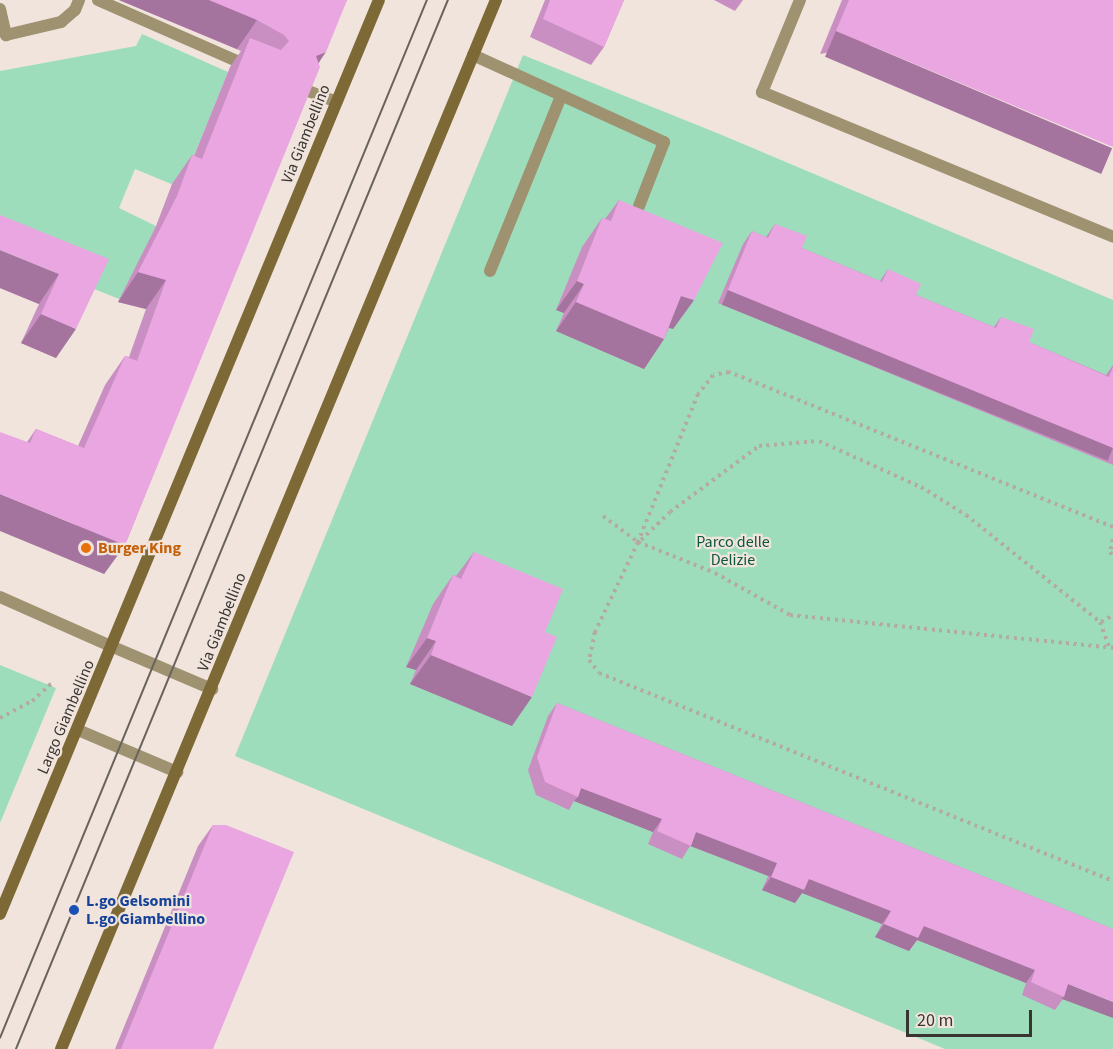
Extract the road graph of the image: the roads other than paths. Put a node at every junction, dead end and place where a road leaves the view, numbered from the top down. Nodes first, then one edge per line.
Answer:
1 (79, 0) edge
2 (98, 0) edge
3 (379, 0) edge
4 (496, 0) edge
5 (800, 0) edge
6 (0, 9) edge
7 (473, 55) junction
8 (260, 72) edge
9 (303, 89) edge
10 (561, 96) junction
11 (337, 102) junction
12 (639, 206) edge
13 (1113, 237) edge
14 (490, 271) dead end
15 (0, 597) edge
16 (113, 647) junction
17 (212, 689) junction
18 (78, 730) junction
19 (177, 772) junction
20 (0, 914) edge
21 (62, 1049) edge

1 - 6 street
2 - 8 street
3 - 11 street, Via Giambellino
4 - 7 street, Via Giambellino
5 - 13 street
7 - 10 street
7 - 17 street, Via Giambellino
9 - 11 street
10 - 12 street
10 - 14 street
11 - 16 street, Via Giambellino
15 - 16 street, Largo Giambellino
16 - 17 street, Via Giambellino
16 - 18 street, Largo Giambellino
17 - 19 street
18 - 19 street
18 - 20 street, Largo Giambellino
19 - 21 street

